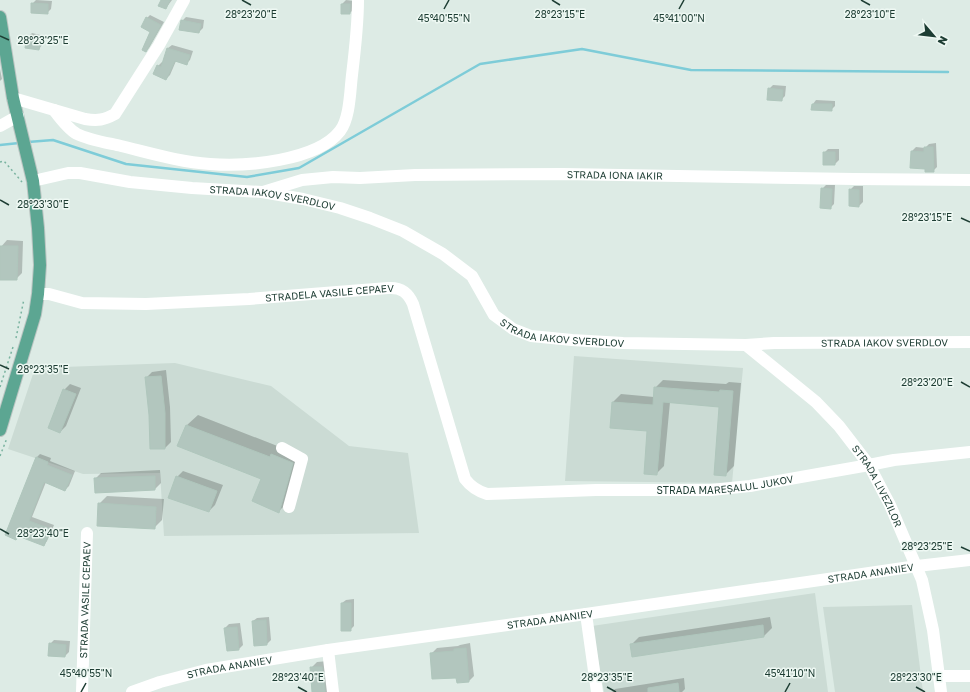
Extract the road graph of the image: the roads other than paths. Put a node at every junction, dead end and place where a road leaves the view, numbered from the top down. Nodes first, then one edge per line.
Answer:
1 (184, 0) edge
2 (358, 0) edge
3 (0, 17) edge
4 (14, 98) junction
5 (54, 110) junction
6 (19, 119) junction
7 (97, 121) junction
8 (0, 126) edge
9 (98, 140) junction
10 (32, 177) junction
11 (970, 180) edge
12 (262, 192) junction
13 (38, 294) junction
14 (970, 342) edge
15 (746, 345) junction
16 (0, 430) edge
17 (282, 448) dead end
18 (970, 452) edge
19 (869, 465) junction
20 (478, 491) joint
21 (289, 507) dead end
22 (87, 533) dead end
23 (970, 560) edge
24 (917, 566) junction
25 (586, 614) junction
26 (328, 650) junction
27 (940, 676) junction
28 (970, 676) edge
29 (82, 692) edge
30 (132, 692) edge
31 (333, 692) edge
32 (597, 692) edge
33 (941, 692) edge

1 - 7 street
2 - 9 street
3 - 4 main road
4 - 5 street
4 - 6 main road
5 - 7 street
5 - 9 street
6 - 8 street
6 - 10 main road
7 - 9 street
10 - 12 street, STRADA IAKOV SVERDLOV
10 - 13 main road
11 - 12 street, STRADA IONA IAKIR
12 - 15 street, STRADA IAKOV SVERDLOV
13 - 16 main road
13 - 20 street, STRADELA VASILE CEPAEV
14 - 15 street, STRADA IAKOV SVERDLOV
15 - 19 street, STRADA LIVEZILOR
17 - 21 street
18 - 19 street, STRADA MAREȘALUL JUKOV
19 - 20 street, STRADA MAREȘALUL JUKOV
19 - 24 street, STRADA LIVEZILOR
22 - 29 street, STRADA VASILE CEPAEV
23 - 24 street, STRADA ANANIEV
24 - 25 street, STRADA ANANIEV
24 - 27 street, STRADA LIVEZILOR
25 - 26 street, STRADA ANANIEV
25 - 32 street
26 - 30 street, STRADA ANANIEV
26 - 31 street
27 - 28 street
27 - 33 street, STRADA LIVEZILOR

